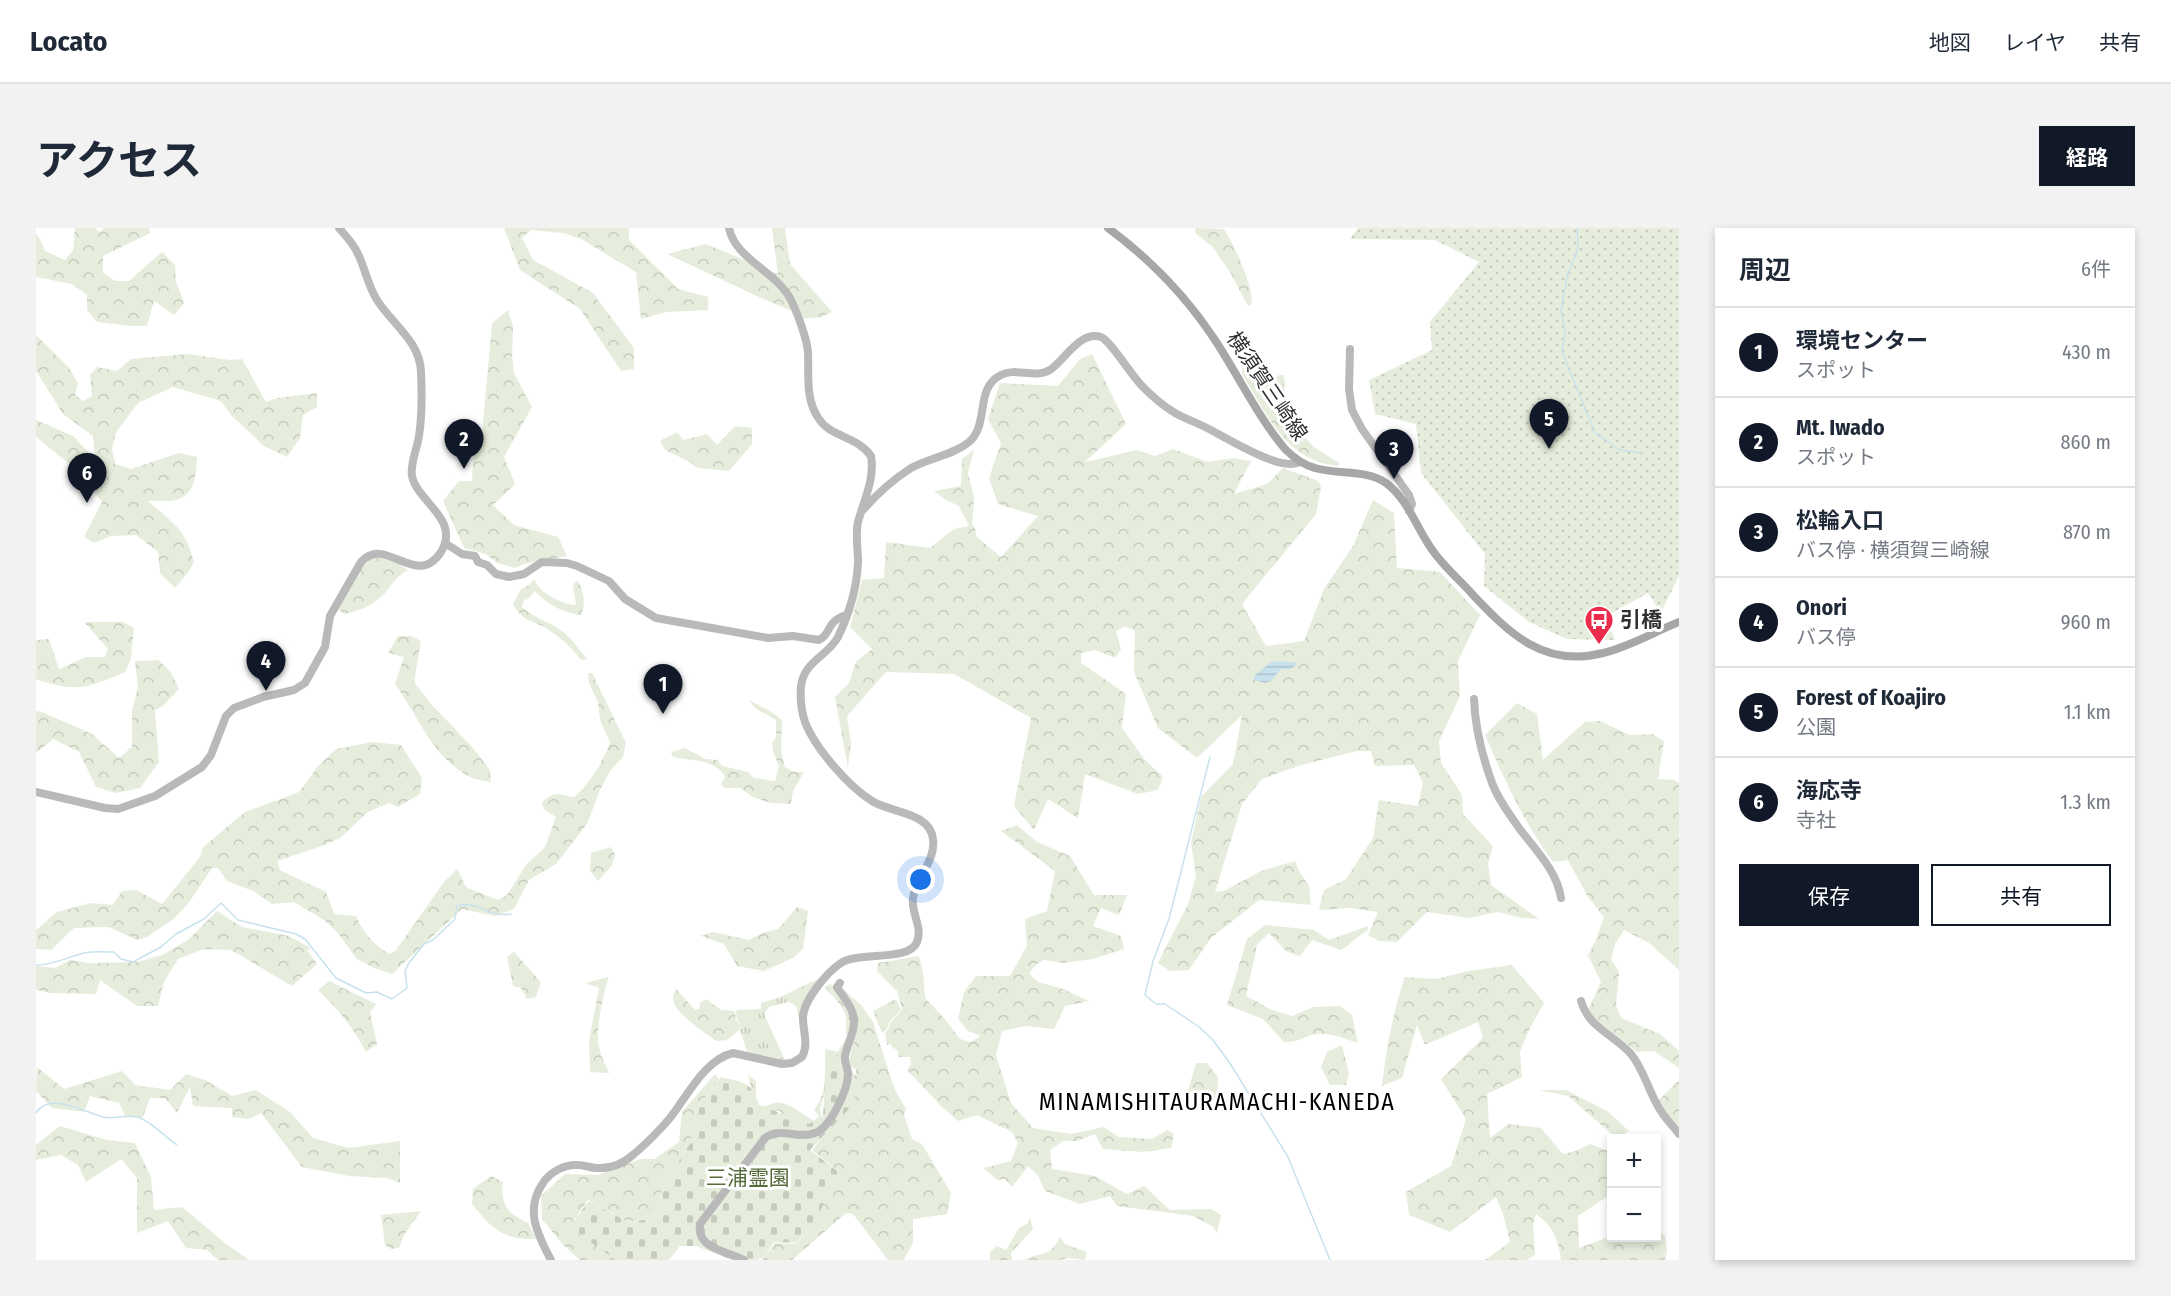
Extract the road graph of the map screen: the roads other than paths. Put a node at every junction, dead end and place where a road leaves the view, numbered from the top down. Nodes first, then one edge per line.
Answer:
1 (339, 228) edge
2 (729, 228) edge
3 (1108, 228) edge
4 (1350, 349) dead end
5 (1300, 462) junction
6 (862, 511) junction
7 (1408, 511) junction
8 (445, 543) junction
9 (846, 615) junction
10 (1679, 622) edge
11 (1474, 699) dead end
12 (36, 792) edge
13 (1561, 898) dead end
14 (840, 983) dead end
15 (1581, 1001) dead end
16 (1679, 1134) edge
17 (551, 1260) edge
18 (744, 1260) edge

1 - 8 street
2 - 6 street
3 - 5 main road, 横須賀三崎線
4 - 7 street
5 - 6 street
5 - 7 main road, 横須賀三崎線
6 - 9 street
7 - 10 main road, 横須賀三崎線
8 - 9 street
8 - 12 street
9 - 17 street
11 - 13 street
14 - 18 street
15 - 16 street

